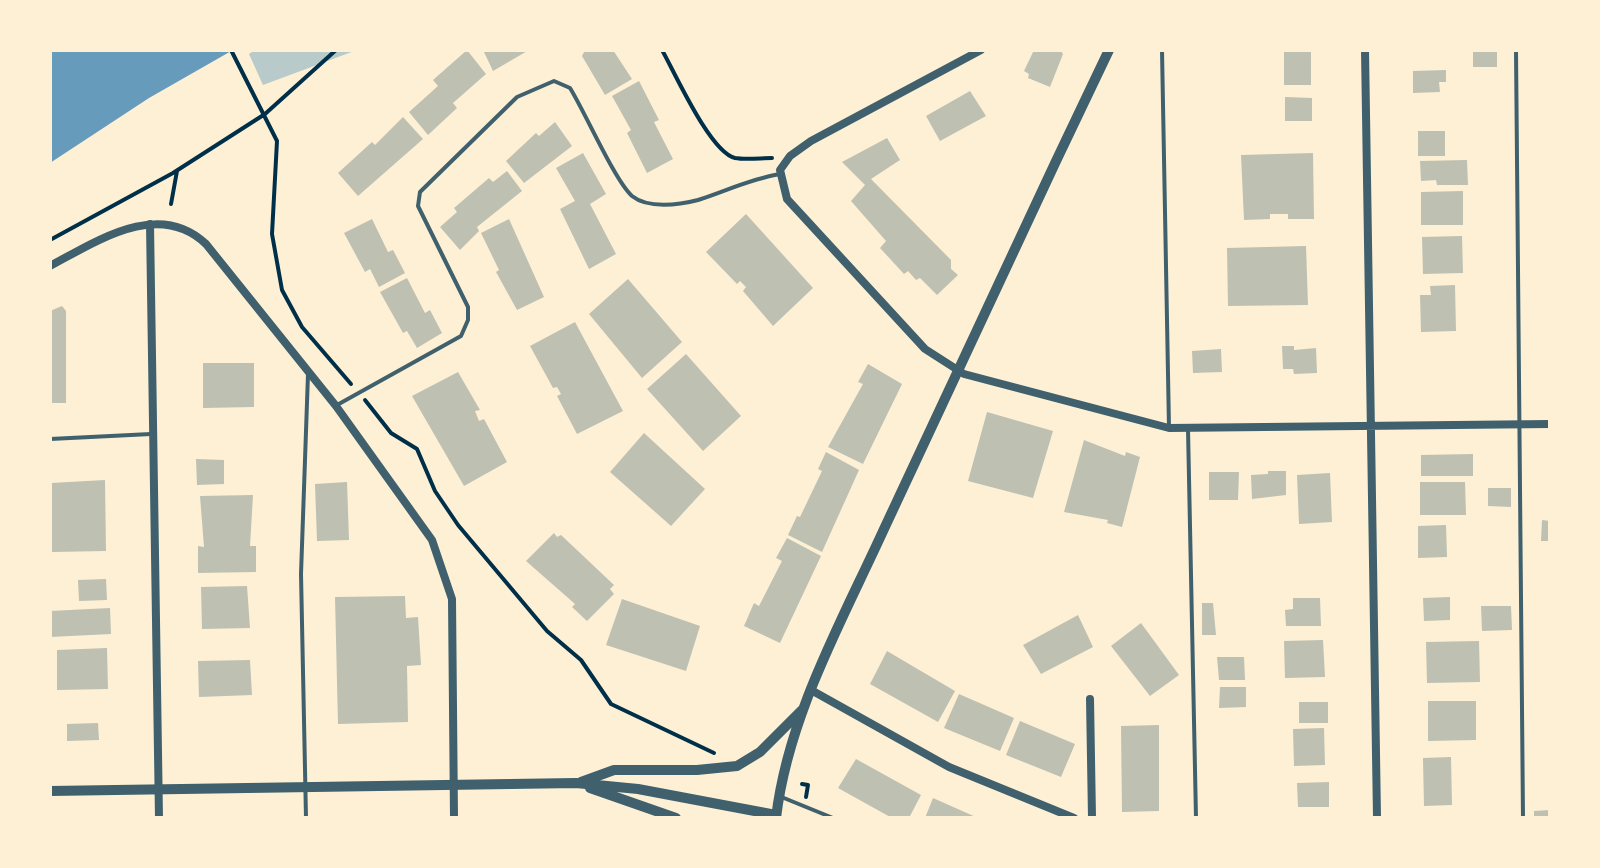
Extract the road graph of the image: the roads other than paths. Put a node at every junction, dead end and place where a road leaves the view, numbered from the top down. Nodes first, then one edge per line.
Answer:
1 (981, 50) edge
2 (1109, 50) edge
3 (1162, 50) edge
4 (1365, 50) edge
5 (1516, 50) edge
6 (780, 172) junction
7 (150, 224) junction
8 (50, 266) edge
9 (957, 370) junction
10 (308, 374) junction
11 (336, 406) junction
12 (1550, 424) edge
13 (1518, 425) junction
14 (1371, 427) junction
15 (1169, 428) junction
16 (1188, 429) junction
17 (152, 434) junction
18 (50, 439) edge
19 (811, 690) junction
20 (1090, 699) dead end
21 (803, 708) junction
22 (576, 783) junction
23 (454, 786) junction
24 (305, 788) junction
25 (159, 790) junction
26 (50, 791) edge
27 (779, 795) junction
28 (776, 816) edge
29 (159, 818) edge
30 (306, 818) edge
31 (454, 818) edge
32 (676, 818) edge
33 (833, 818) edge
34 (1074, 818) edge
35 (1092, 818) edge
36 (1196, 818) edge
37 (1377, 818) edge
38 (1523, 818) edge

1 - 6 street
2 - 9 street
3 - 15 lane
4 - 14 street
5 - 13 lane
6 - 9 street
6 - 11 lane
7 - 8 street
7 - 10 street
7 - 17 street
9 - 15 street
9 - 19 street
10 - 11 street
10 - 24 lane
11 - 23 street
12 - 13 street
13 - 14 street
13 - 38 lane
14 - 16 street
14 - 37 street
15 - 16 street
16 - 36 lane
17 - 18 lane
17 - 25 street
19 - 21 street
19 - 34 street
20 - 35 street
21 - 22 street
21 - 27 street
22 - 23 street
22 - 28 street
22 - 32 street
23 - 24 street
23 - 31 street
24 - 25 street
24 - 30 lane
25 - 26 street
25 - 29 street
27 - 28 street
27 - 33 lane

